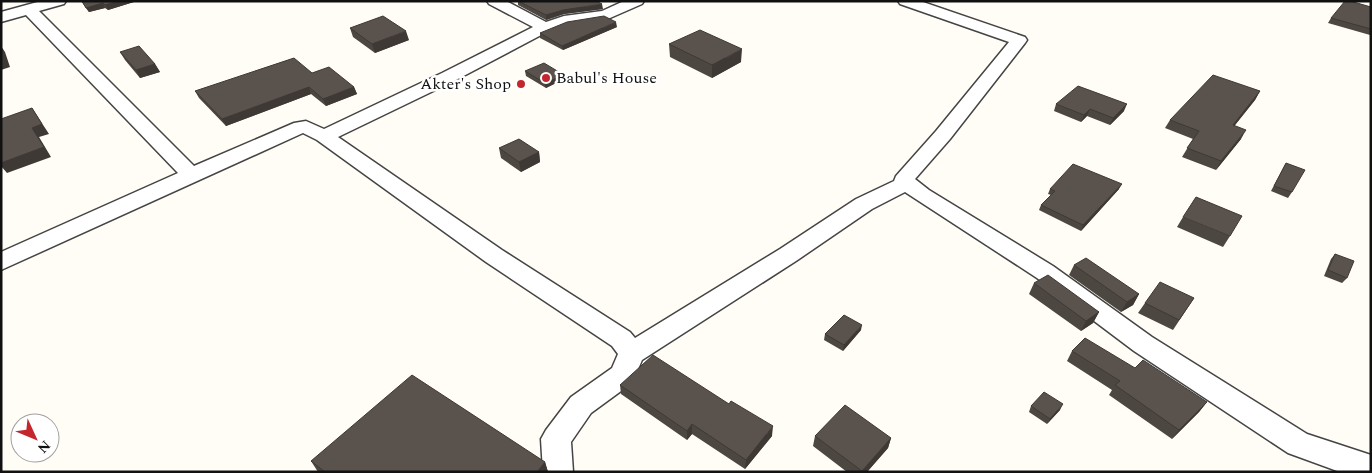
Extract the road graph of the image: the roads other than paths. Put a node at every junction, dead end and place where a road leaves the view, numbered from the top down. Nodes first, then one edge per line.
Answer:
1 (59, 1) edge
2 (494, 1) edge
3 (637, 1) edge
4 (905, 1) edge
5 (29, 9) junction
6 (1, 17) edge
7 (546, 28) junction
8 (324, 136) junction
9 (191, 175) junction
10 (907, 183) junction
11 (1, 262) edge
12 (632, 353) junction
13 (1371, 469) edge
14 (558, 472) edge

1 - 5 street
2 - 7 street
3 - 7 street
4 - 10 street
5 - 6 street
5 - 9 street
7 - 8 street
8 - 9 street
8 - 12 street
9 - 11 street
10 - 12 street
10 - 13 street
12 - 14 street

